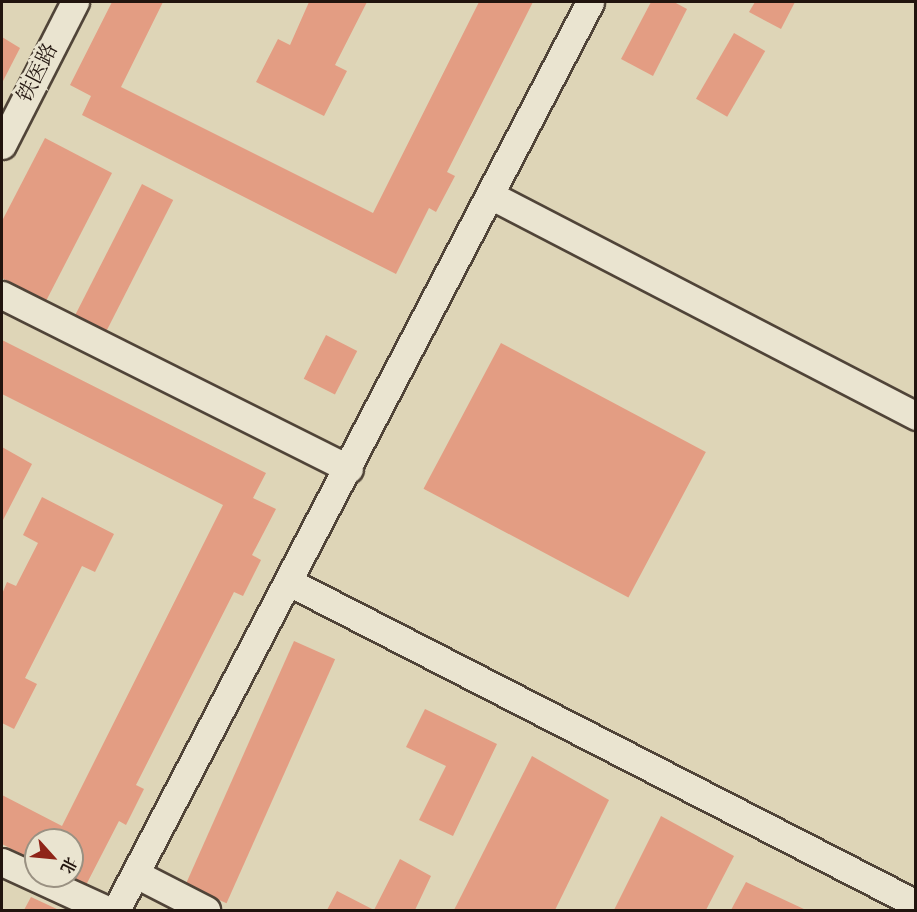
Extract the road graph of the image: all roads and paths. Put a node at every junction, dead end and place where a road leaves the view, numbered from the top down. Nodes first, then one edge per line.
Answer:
1 (75, 2) edge
2 (590, 2) edge
3 (2, 145) edge
4 (492, 196) junction
5 (2, 295) edge
6 (915, 416) edge
7 (349, 469) junction
8 (289, 582) junction
9 (2, 862) edge
10 (136, 874) junction
11 (915, 904) edge
12 (107, 910) edge
13 (116, 910) edge
14 (206, 910) edge

1 - 3 street, 铁医路
2 - 4 street
4 - 6 street
4 - 7 street
5 - 7 street
7 - 8 street
8 - 10 street
8 - 11 street
9 - 12 street
10 - 13 street
10 - 14 street

